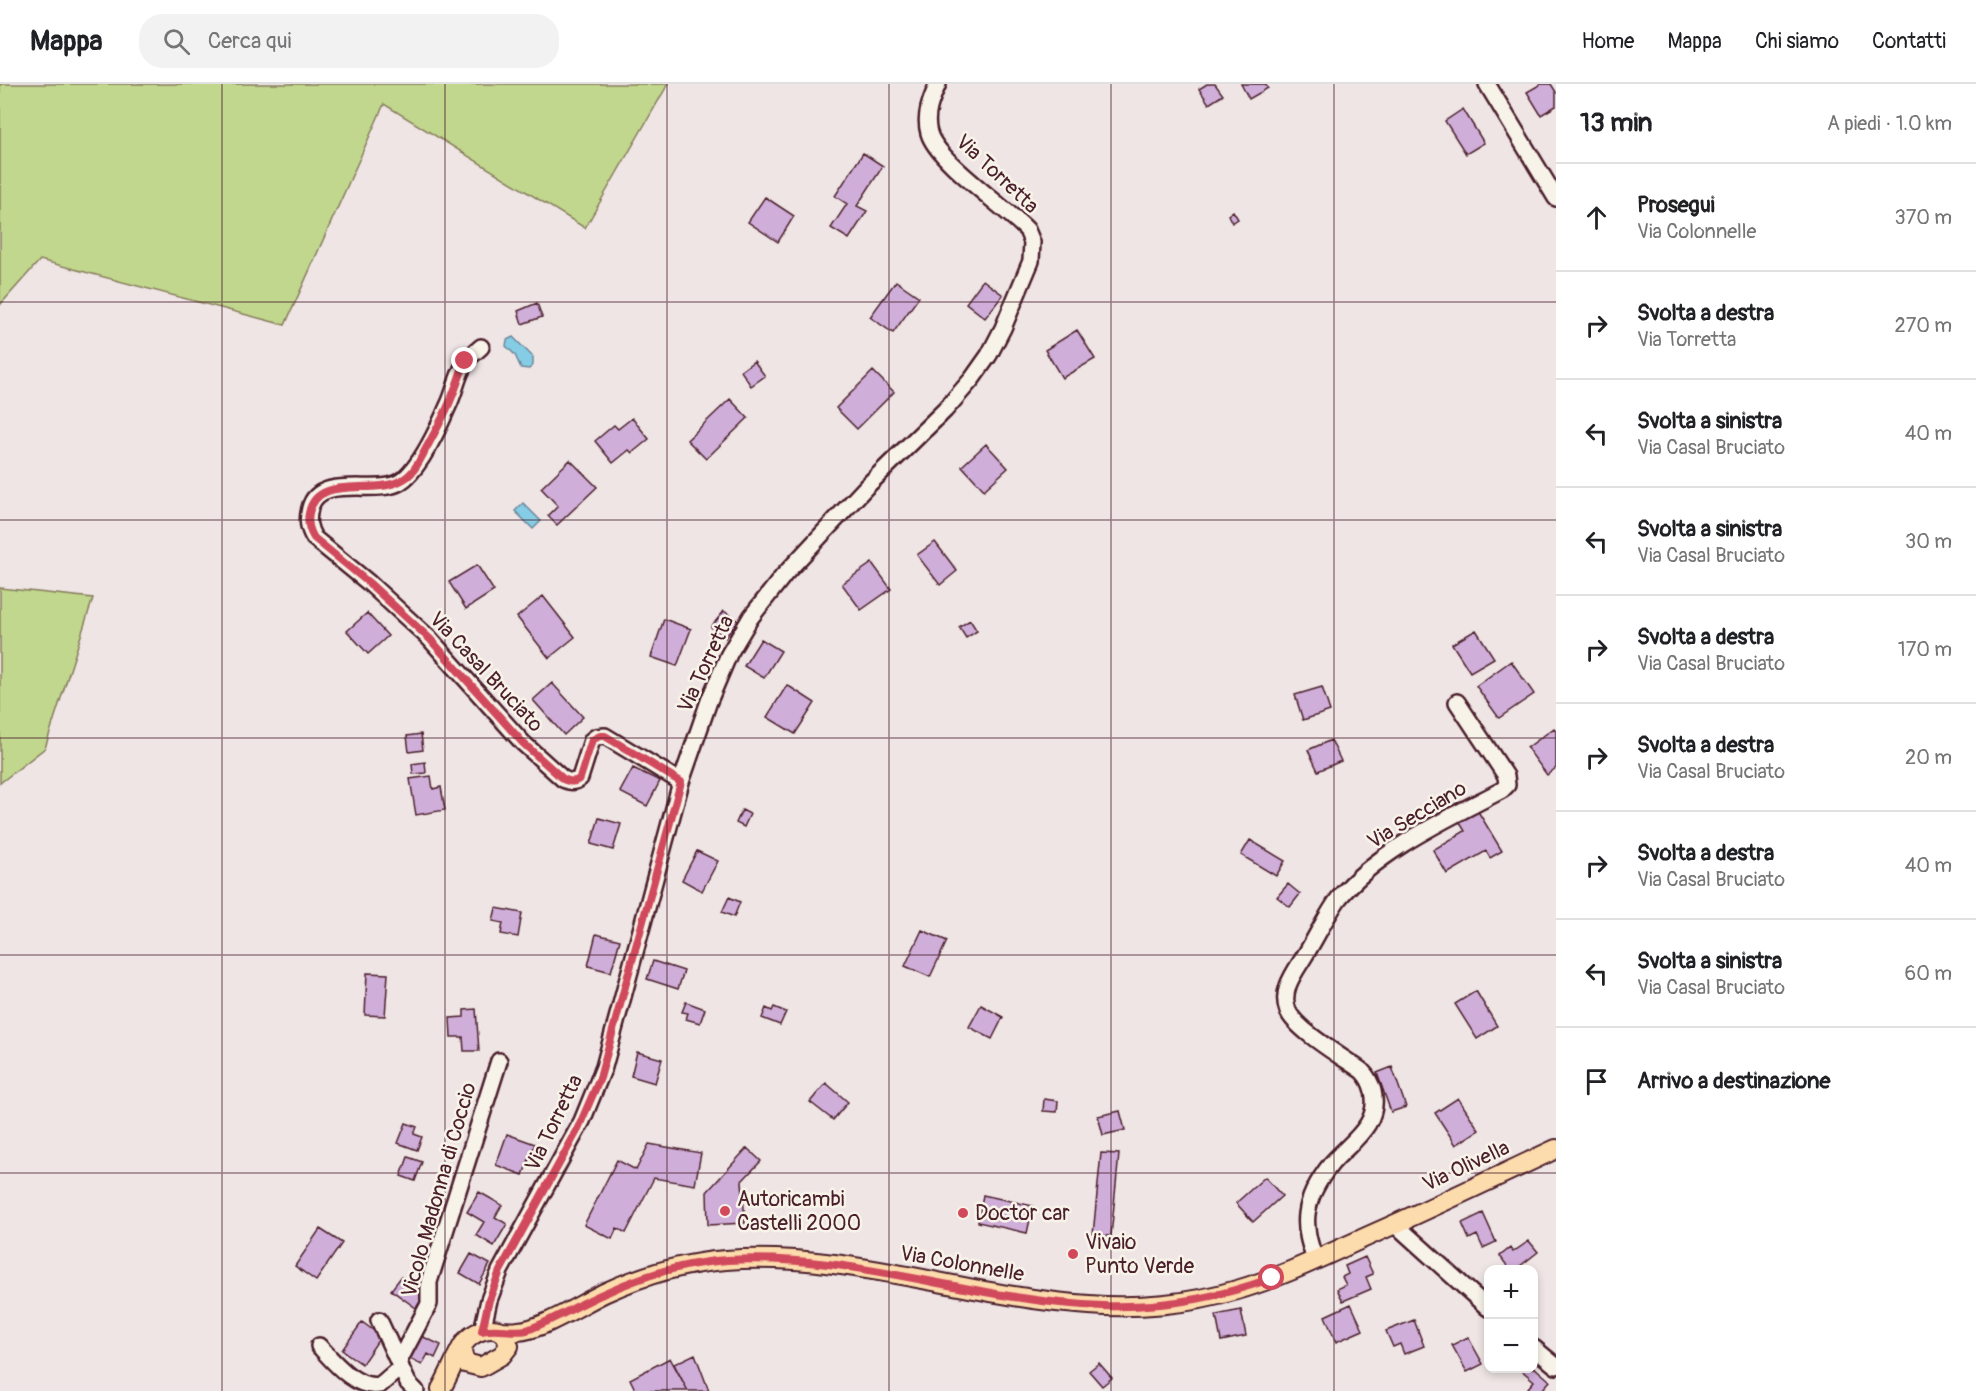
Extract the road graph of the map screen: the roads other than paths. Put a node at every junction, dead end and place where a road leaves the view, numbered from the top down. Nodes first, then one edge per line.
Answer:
1 (938, 84) edge
2 (1487, 84) edge
3 (1556, 198) edge
4 (481, 347) dead end
5 (1457, 702) dead end
6 (681, 782) junction
7 (500, 1061) dead end
8 (1556, 1149) edge
9 (1395, 1224) junction
10 (1315, 1260) junction
11 (1484, 1304) edge
12 (379, 1320) dead end
13 (482, 1331) junction
14 (510, 1336) junction
15 (463, 1345) junction
16 (319, 1346) dead end
17 (1538, 1352) edge
18 (400, 1364) junction
19 (1556, 1366) edge
20 (481, 1367) junction
21 (440, 1390) edge
22 (416, 1391) edge

1 - 6 street, Via Torretta
2 - 3 street
4 - 6 street, Via Casal Bruciato
5 - 10 street, Via Secciano
6 - 13 street, Via Torretta
7 - 18 street, Vicolo Madonna di Coccio
8 - 9 main road, Via Olivella
9 - 10 main road, Via Colonnelle
9 - 11 street
10 - 14 main road, Via Colonnelle
12 - 18 street
13 - 14 main road, Via Colonnelle
13 - 15 main road, Via Colonnelle
14 - 20 main road, Via Colonnelle
15 - 20 main road
15 - 21 main road, Via Colonnelle
16 - 18 street, Vicolo Madonna di Coccio
17 - 19 street
18 - 22 street
20 - 21 main road, Via Colonnelle

